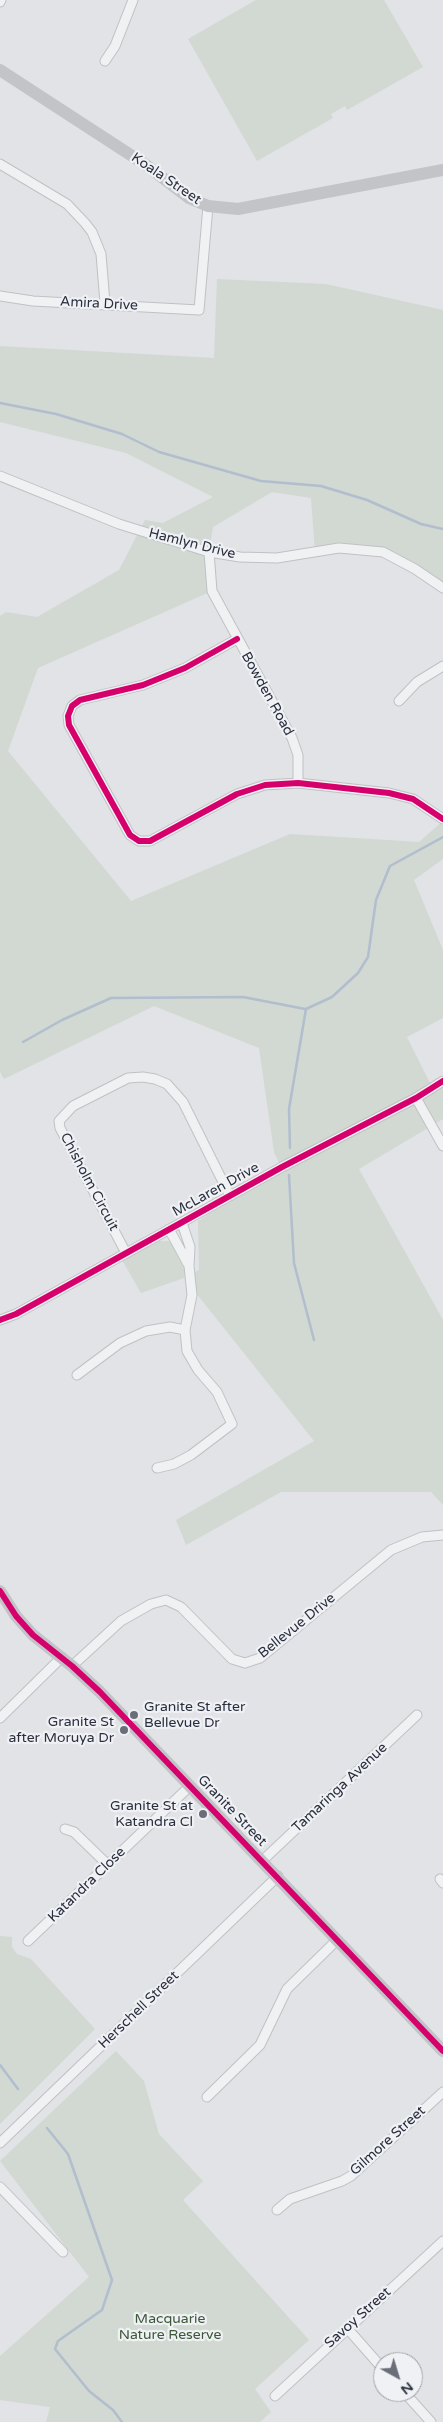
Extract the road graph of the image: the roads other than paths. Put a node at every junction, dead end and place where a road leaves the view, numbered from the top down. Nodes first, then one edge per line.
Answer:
1 (132, 0) edge
2 (105, 60) dead end
3 (0, 70) edge
4 (0, 164) edge
5 (443, 170) edge
6 (208, 206) junction
7 (0, 296) edge
8 (104, 303) junction
9 (0, 476) edge
10 (210, 552) junction
11 (443, 588) edge
12 (237, 638) junction
13 (443, 666) edge
14 (399, 701) dead end
15 (298, 783) junction
16 (443, 819) edge
17 (443, 1080) edge
18 (416, 1098) junction
19 (443, 1146) edge
20 (230, 1196) junction
21 (182, 1223) junction
22 (169, 1230) junction
23 (126, 1253) junction
24 (189, 1266) junction
25 (0, 1320) edge
26 (185, 1330) junction
27 (77, 1374) dead end
28 (157, 1468) dead end
29 (443, 1535) edge
30 (0, 1591) edge
31 (85, 1653) junction
32 (62, 1658) junction
33 (72, 1666) junction
34 (83, 1676) junction
35 (417, 1715) dead end
36 (0, 1718) edge
37 (190, 1786) junction
38 (65, 1829) dead end
39 (263, 1860) junction
40 (108, 1865) junction
41 (278, 1876) junction
42 (338, 1940) junction
43 (28, 1941) dead end
44 (443, 2051) edge
45 (443, 2092) edge
46 (207, 2097) dead end
47 (0, 2143) edge
48 (0, 2187) edge
49 (277, 2210) dead end
50 (442, 2245) edge
51 (63, 2252) dead end
52 (347, 2328) junction
53 (373, 2358) edge
54 (274, 2396) dead end
55 (413, 2402) edge
56 (431, 2422) edge

1 - 2 street
3 - 6 street, Koala Street
4 - 8 street
5 - 6 street, Koala Street
6 - 8 street, Amira Drive
7 - 8 street, Amira Drive
9 - 10 street, Hamlyn Drive
10 - 11 street, Hamlyn Drive
10 - 12 street, Bowden Road
12 - 15 street, Bowden Road
12 - 15 street
13 - 14 street
15 - 16 street
17 - 18 street, McLaren Drive
18 - 19 street
18 - 20 street, McLaren Drive
20 - 21 street, McLaren Drive
20 - 23 street, Chisholm Circuit
21 - 22 street, McLaren Drive
21 - 24 street
22 - 23 street, McLaren Drive
22 - 24 street
23 - 25 street, McLaren Drive
24 - 26 street
26 - 27 street
26 - 28 street
29 - 31 street, Bellevue Drive
30 - 32 street, Granite Street
31 - 33 street, Bellevue Drive
31 - 34 street
32 - 33 street, Granite Street
32 - 36 street
33 - 34 street, Granite Street
34 - 37 street, Granite Street
35 - 39 street, Tamaringa Avenue
37 - 39 street, Granite Street
37 - 40 street, Katandra Close
38 - 40 street
39 - 41 street, Granite Street
40 - 43 street, Katandra Close
41 - 42 street, Granite Street
41 - 47 street, Herschell Street
42 - 44 street, Granite Street
42 - 46 street
45 - 49 street, Gilmore Street
48 - 51 street
50 - 52 street, Savoy Street
52 - 53 street
52 - 54 street, Savoy Street
55 - 56 street

